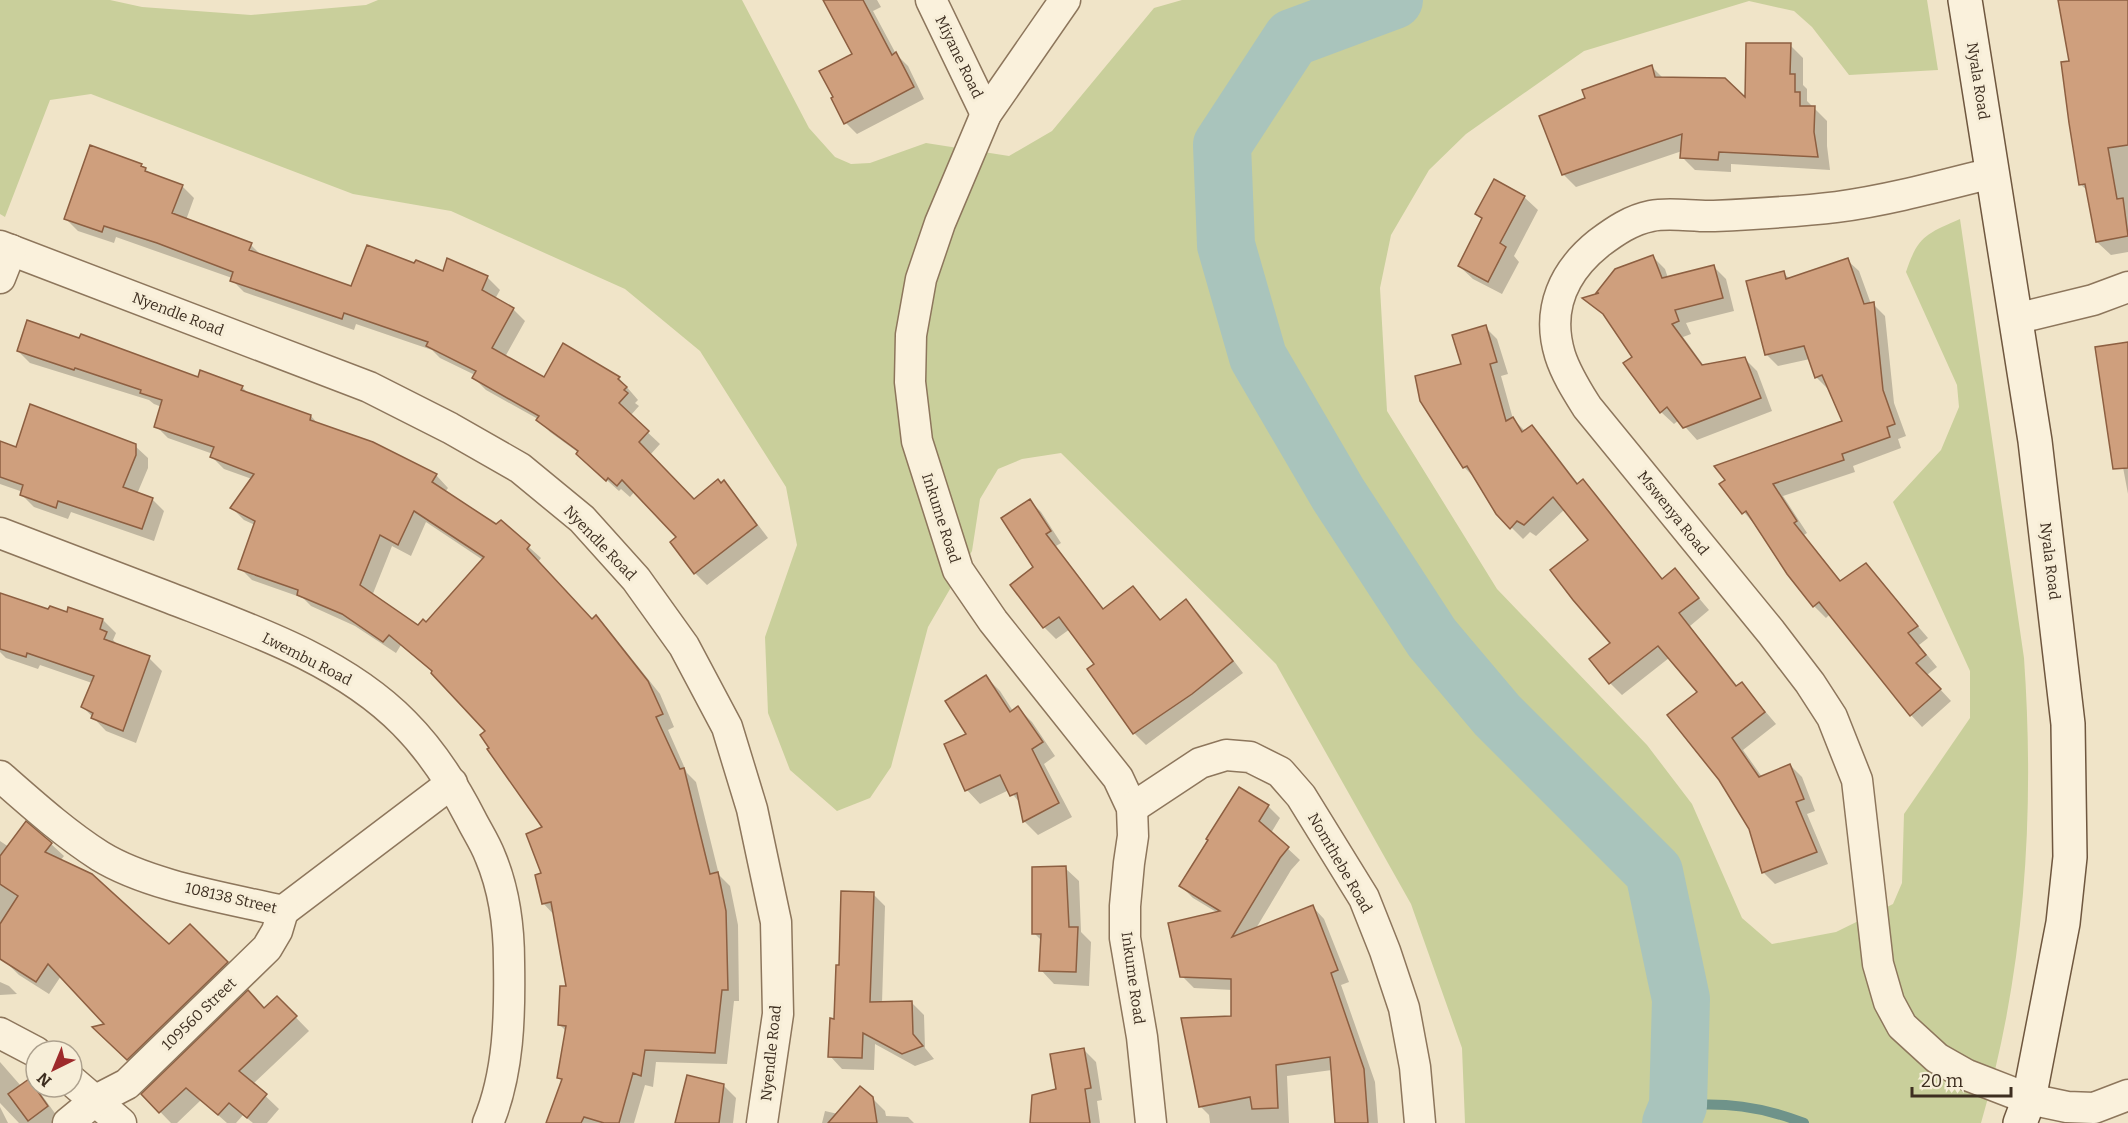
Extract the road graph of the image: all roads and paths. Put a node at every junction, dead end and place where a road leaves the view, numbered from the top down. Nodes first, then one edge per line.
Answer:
1 (931, 0) edge
2 (1065, 0) edge
3 (1965, 0) edge
4 (986, 114) junction
5 (1992, 173) junction
6 (6, 248) edge
7 (0, 278) edge
8 (2128, 287) edge
9 (2015, 319) junction
10 (0, 533) edge
11 (0, 776) edge
12 (452, 783) junction
13 (1132, 808) junction
14 (283, 911) junction
15 (0, 1033) edge
16 (24, 1046) edge
17 (84, 1090) edge
18 (2128, 1095) edge
19 (96, 1100) junction
20 (2024, 1111) edge
21 (68, 1123) edge
22 (122, 1123) edge
23 (488, 1123) edge
24 (762, 1123) edge
25 (1151, 1123) edge
26 (1420, 1123) edge

1 - 4 street, Miyane Road
2 - 4 street, Inkume Road
3 - 5 street, Nyala Road
4 - 13 street, Inkume Road
5 - 9 street, Nyala Road
5 - 20 street, Mswenya Road
6 - 7 street, Nyendle Road
6 - 24 street, Nyendle Road
8 - 9 street
9 - 20 street, Nyala Road
10 - 12 street, Lwembu Road
11 - 14 street, 108138 Street
12 - 14 street, 108138 Street
12 - 23 street, Lwembu Road
13 - 25 street, Inkume Road
13 - 26 street, Nomthebe Road
14 - 19 street, 109560 Street
15 - 16 street
17 - 19 street
18 - 20 street, Mswenya Road
19 - 21 street, 109560 Street
19 - 22 street

